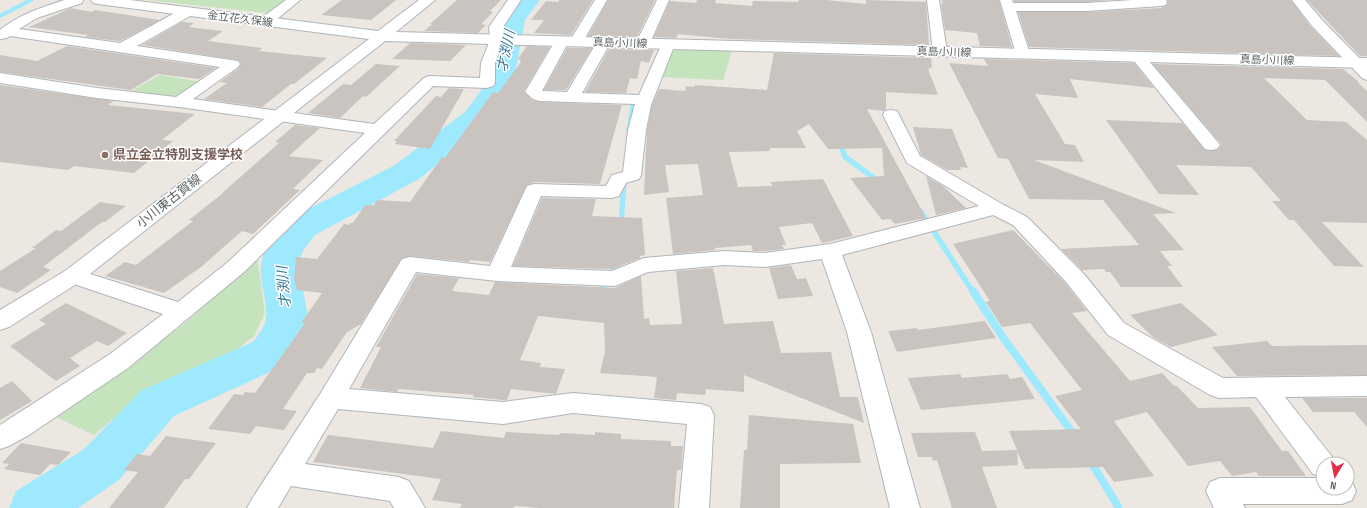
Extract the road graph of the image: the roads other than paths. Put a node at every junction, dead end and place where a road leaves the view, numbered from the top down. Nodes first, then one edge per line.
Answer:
1 (77, 0) edge
2 (98, 0) edge
3 (294, 0) edge
4 (428, 0) edge
5 (515, 0) edge
6 (602, 0) edge
7 (663, 0) edge
8 (933, 0) edge
9 (1160, 0) edge
10 (1298, 0) edge
11 (1007, 3) edge
12 (1085, 3) edge
13 (187, 12) junction
14 (265, 22) junction
15 (4, 33) edge
16 (381, 36) junction
17 (497, 40) junction
18 (569, 41) junction
19 (604, 42) junction
20 (643, 43) junction
21 (668, 44) junction
22 (124, 47) junction
23 (940, 52) junction
24 (1023, 54) junction
25 (1138, 57) junction
26 (1362, 63) edge
27 (1367, 75) edge
28 (0, 78) edge
29 (572, 97) junction
30 (178, 102) junction
31 (644, 102) junction
32 (891, 115) dead end
33 (277, 116) junction
34 (377, 130) junction
35 (1212, 146) dead end
36 (995, 208) junction
37 (830, 251) junction
38 (497, 274) junction
39 (72, 276) junction
40 (181, 312) junction
41 (0, 321) edge
42 (1367, 386) edge
43 (1263, 388) junction
44 (331, 398) junction
45 (0, 438) edge
46 (1315, 456) edge
47 (284, 473) junction
48 (1315, 491) edge
49 (262, 508) edge
50 (410, 508) edge
51 (694, 508) edge
52 (905, 508) edge
53 (1230, 508) edge

1 - 15 street
2 - 13 street, 金立花久保線
3 - 14 street
4 - 16 street, 小川東古賀線
5 - 17 street
6 - 18 street
7 - 20 street
8 - 23 street
9 - 12 street
10 - 26 street
11 - 12 street
11 - 24 street
13 - 14 street, 金立花久保線
13 - 22 street
14 - 16 street, 金立花久保線
15 - 22 street
16 - 17 street
16 - 33 street, 小川東古賀線
17 - 18 street, 真島小川線
17 - 34 street
18 - 19 street, 真島小川線
18 - 29 street
19 - 20 street, 真島小川線
19 - 29 street
20 - 21 street, 真島小川線
21 - 23 street, 真島小川線
21 - 31 street
22 - 30 street
23 - 24 street, 真島小川線
24 - 25 street, 真島小川線
25 - 26 street, 真島小川線
25 - 35 street
26 - 27 street
28 - 30 street
29 - 31 street
30 - 33 street
31 - 38 street
32 - 36 street
33 - 34 street
33 - 39 street, 小川東古賀線
34 - 40 street
36 - 37 street
36 - 43 street
37 - 38 street
37 - 52 street
38 - 44 street
39 - 40 street
39 - 41 street, 小川東古賀線
40 - 45 street
42 - 43 street
43 - 46 street
44 - 47 street
44 - 51 street
47 - 49 street
47 - 50 street
48 - 53 street

